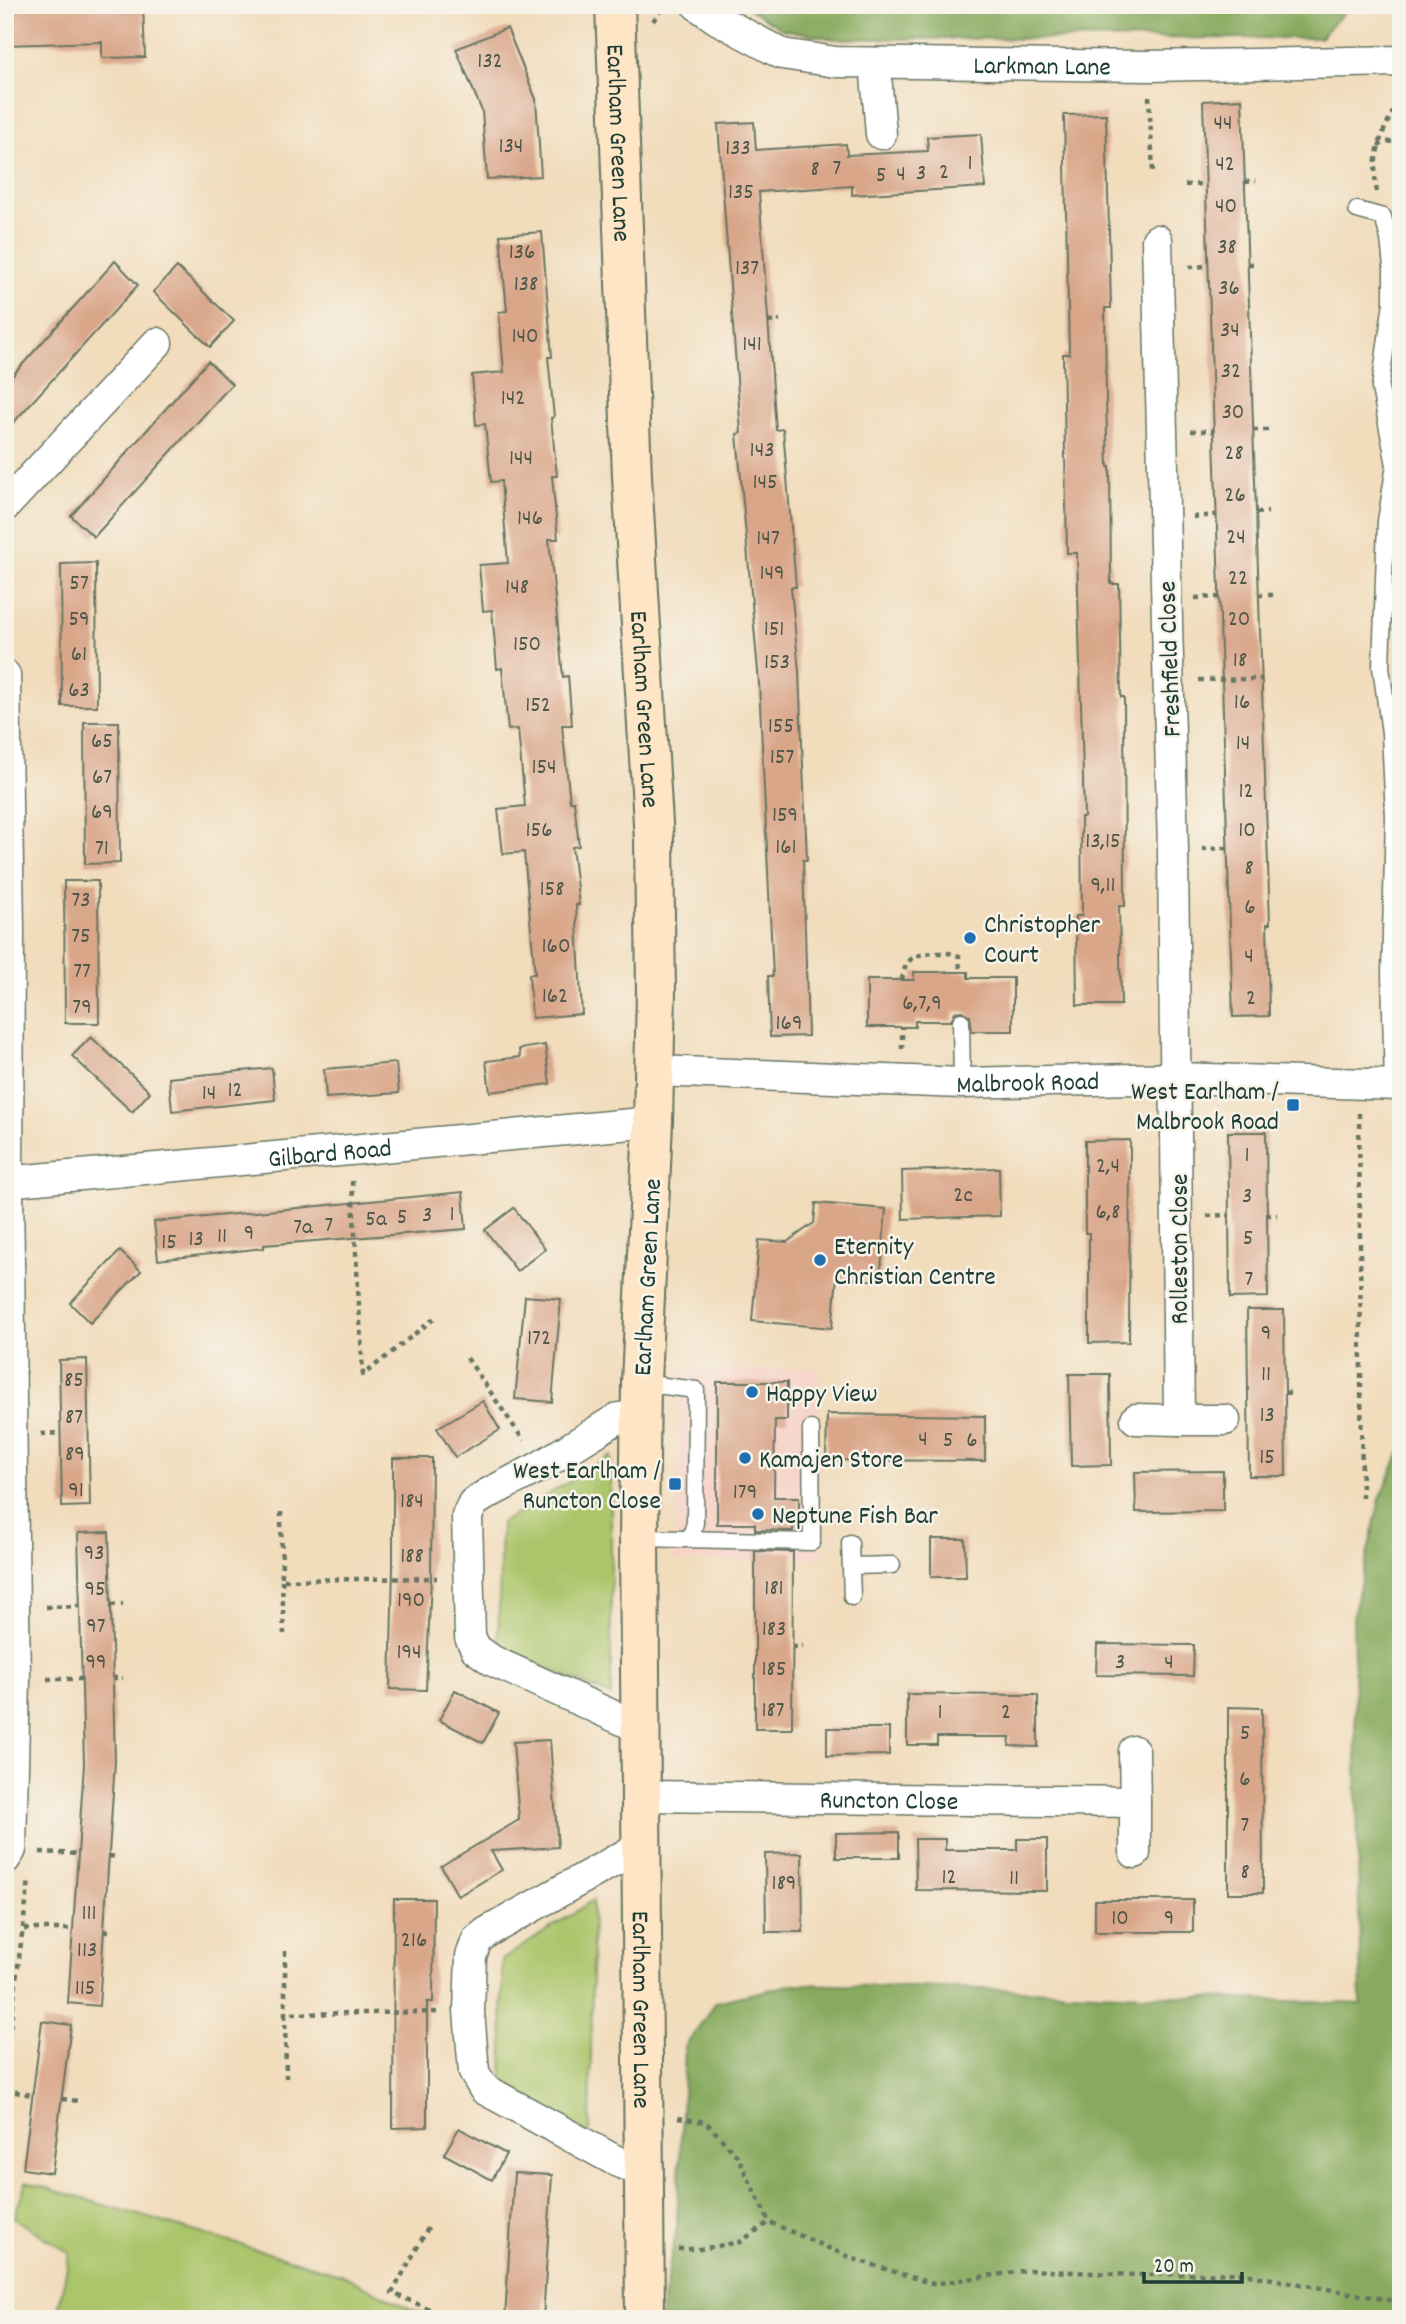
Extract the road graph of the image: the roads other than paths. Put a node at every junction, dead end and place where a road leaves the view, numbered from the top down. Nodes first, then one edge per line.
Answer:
1 (615, 5) edge
2 (698, 5) edge
3 (1401, 61) edge
4 (875, 63) junction
5 (881, 134) dead end
6 (1357, 210) dead end
7 (1157, 240) dead end
8 (157, 343) dead end
9 (5, 506) edge
10 (5, 675) edge
11 (961, 1021) dead end
12 (654, 1071) junction
13 (1177, 1078) junction
14 (962, 1083) junction
15 (1397, 1085) edge
16 (653, 1122) junction
17 (7, 1181) edge
18 (641, 1399) junction
19 (1136, 1419) dead end
20 (1179, 1420) junction
21 (1225, 1420) dead end
22 (811, 1429) dead end
23 (639, 1538) junction
24 (690, 1539) junction
25 (850, 1542) dead end
26 (892, 1565) dead end
27 (853, 1566) junction
28 (852, 1597) dead end
29 (640, 1728) junction
30 (1134, 1751) dead end
31 (642, 1796) junction
32 (1135, 1802) junction
33 (641, 1846) junction
34 (1135, 1853) dead end
35 (19, 1855) edge
36 (643, 2172) junction
37 (643, 2312) edge

1 - 12 street, Earlham Green Lane
2 - 4 street, Larkman Lane
3 - 4 street, Larkman Lane
4 - 5 street
6 - 15 lane
7 - 13 street, Freshfield Close
8 - 9 street
10 - 17 street
11 - 14 lane
12 - 14 street, Malbrook Road
12 - 16 street, Earlham Green Lane
13 - 14 street, Malbrook Road
13 - 15 street, Malbrook Road
13 - 20 street, Rolleston Close
16 - 17 street, Gilbard Road
16 - 18 street, Earlham Green Lane
17 - 35 street
18 - 23 street, Earlham Green Lane
18 - 24 lane
18 - 29 street
19 - 20 street
20 - 21 street
22 - 24 lane
23 - 24 lane
23 - 29 street, Earlham Green Lane
25 - 27 lane
26 - 27 lane
27 - 28 lane
29 - 31 street, Earlham Green Lane
30 - 32 street
31 - 32 street, Runcton Close
31 - 33 street, Earlham Green Lane
32 - 34 street
33 - 36 street, Earlham Green Lane
33 - 36 street
36 - 37 street, Earlham Green Lane

